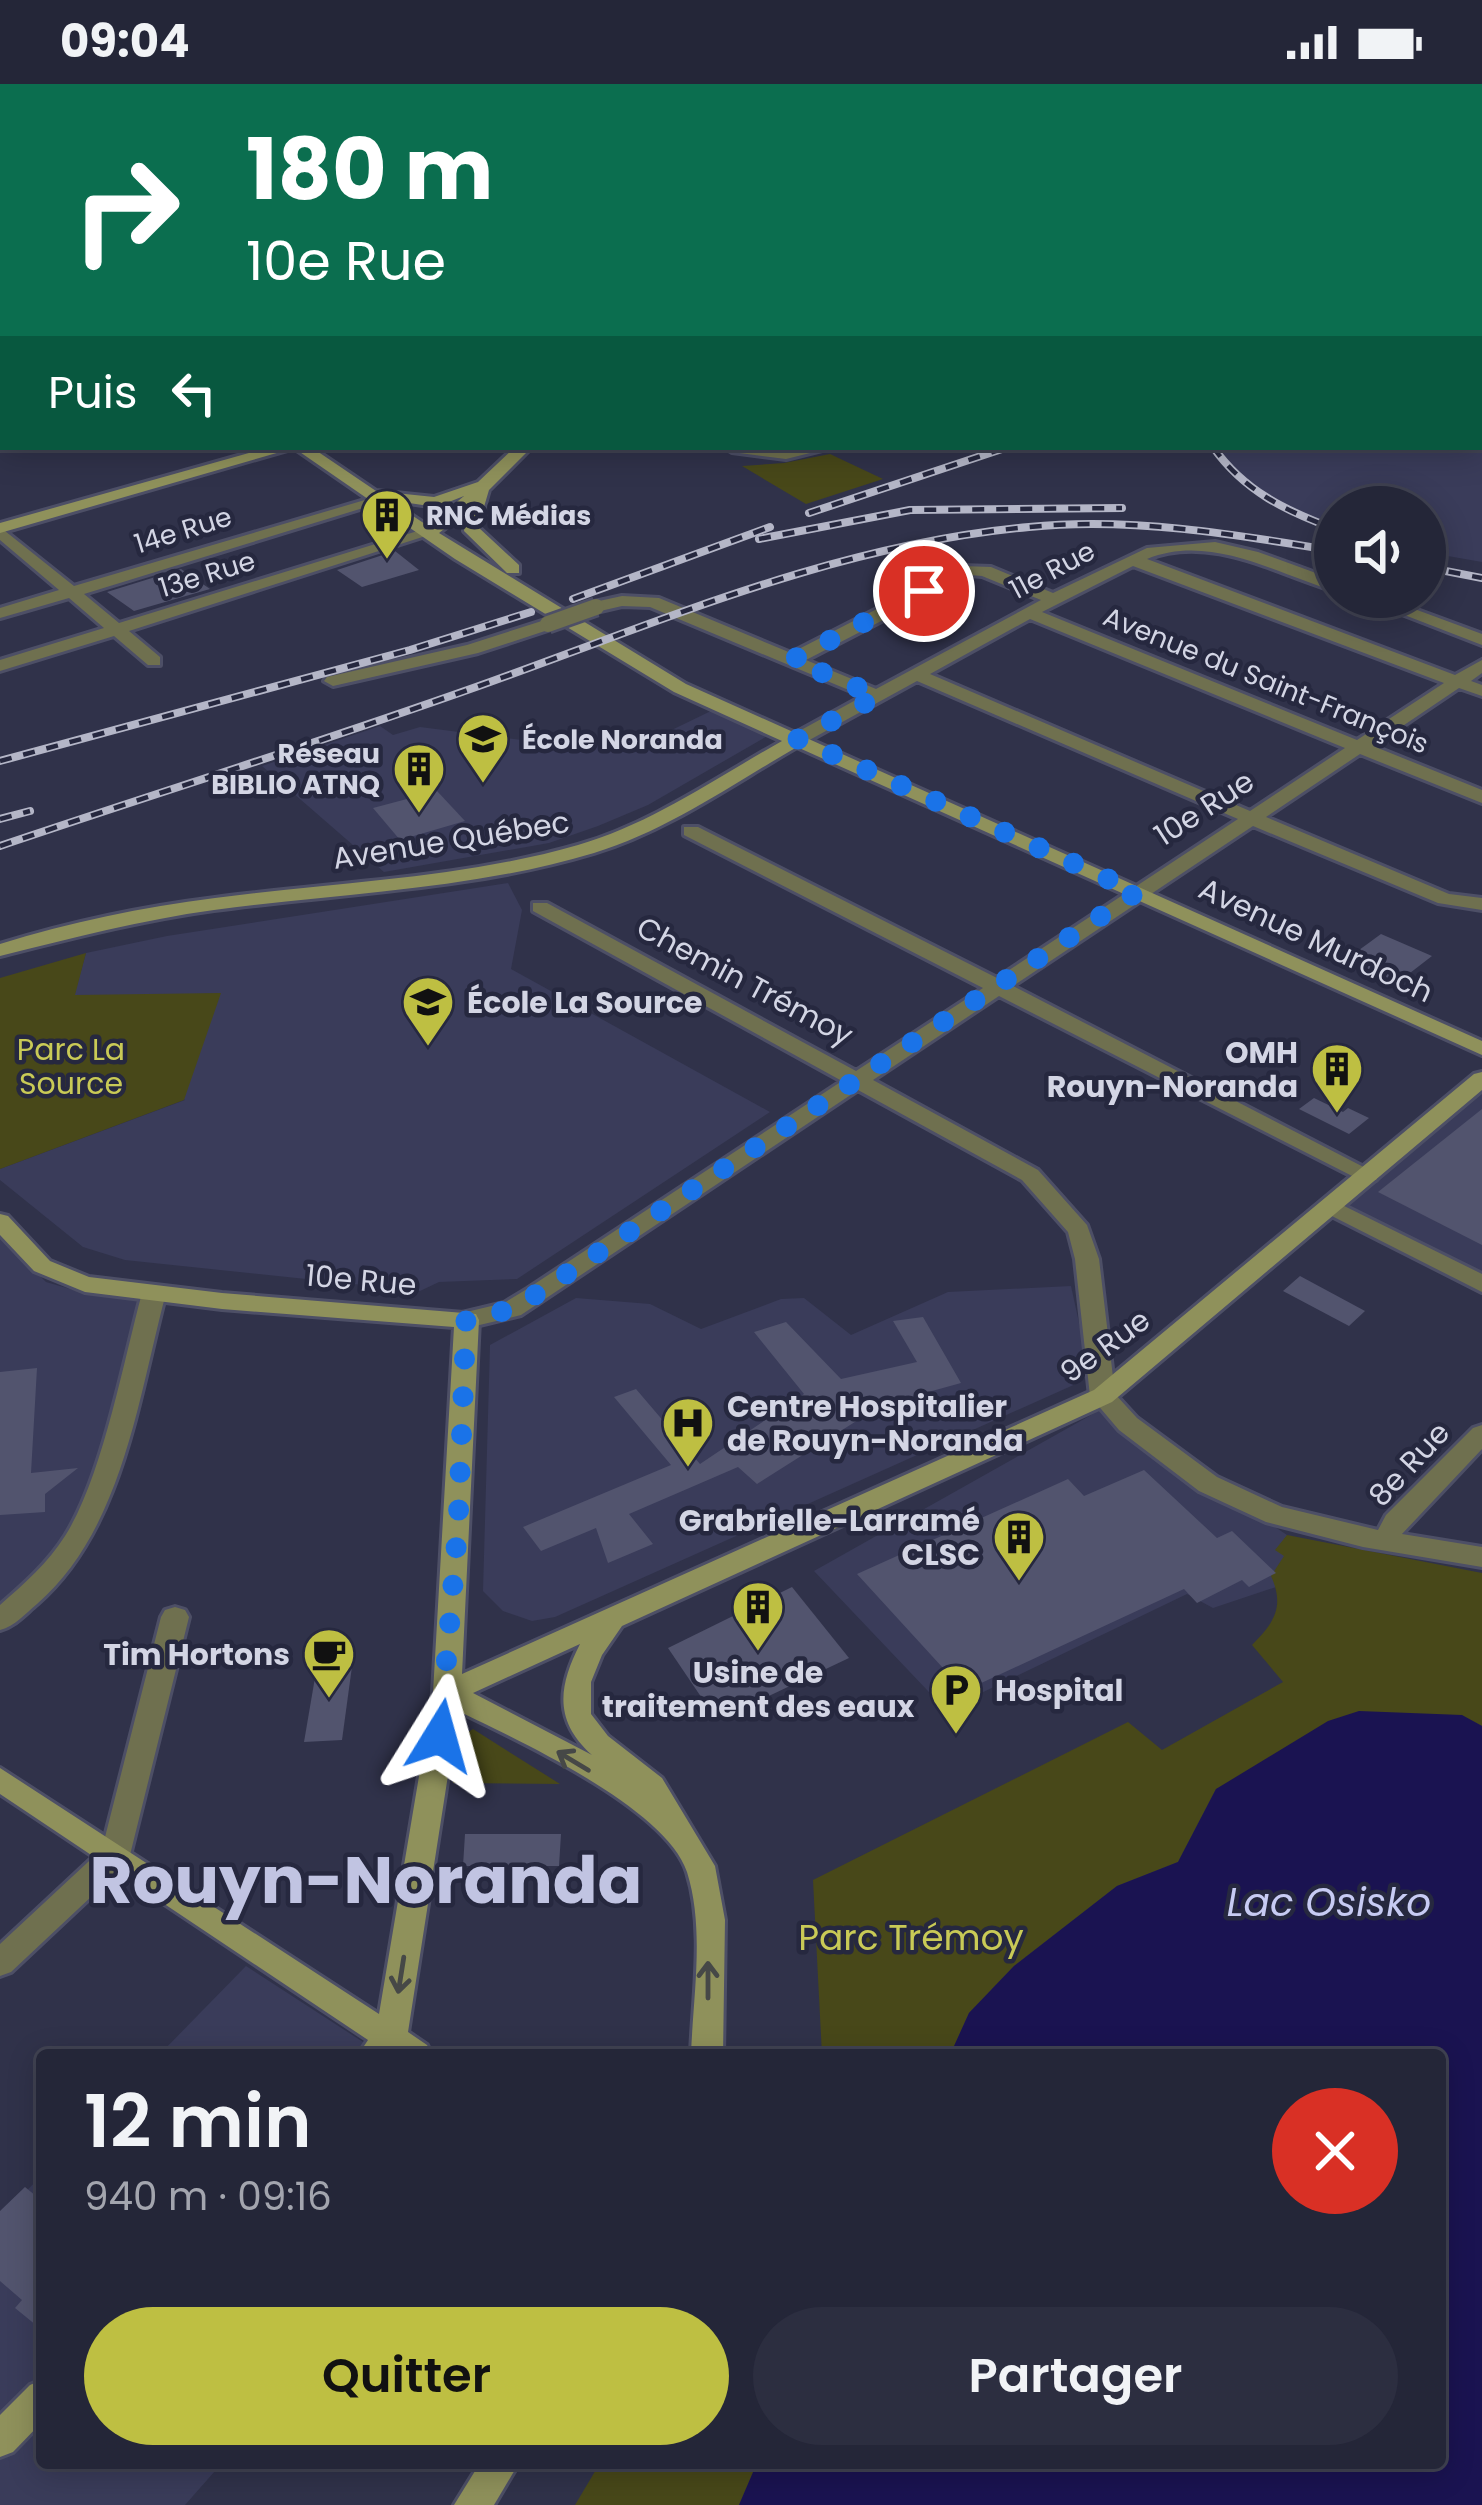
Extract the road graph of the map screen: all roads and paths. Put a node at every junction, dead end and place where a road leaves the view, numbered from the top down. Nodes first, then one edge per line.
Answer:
1 (276, 450) edge
2 (306, 450) edge
3 (519, 450) edge
4 (747, 450) edge
5 (809, 450) edge
6 (487, 478) junction
7 (375, 496) junction
8 (0, 530) edge
9 (430, 532) junction
10 (1131, 559) junction
11 (513, 569) junction
12 (1314, 578) edge
13 (71, 592) junction
14 (1054, 599) junction
15 (0, 613) edge
16 (1030, 613) junction
17 (1423, 618) edge
18 (117, 630) junction
19 (1482, 640) edge
20 (792, 660) junction
21 (154, 661) dead end
22 (1482, 664) edge
23 (0, 667) edge
24 (917, 675) junction
25 (333, 681) dead end
26 (1456, 681) junction
27 (1482, 691) edge
28 (878, 696) junction
29 (798, 739) junction
30 (1358, 746) junction
31 (1482, 797) edge
32 (1250, 817) junction
33 (691, 831) dead end
34 (1137, 892) junction
35 (232, 902) junction
36 (1482, 904) edge
37 (540, 907) dead end
38 (0, 950) edge
39 (0, 967) edge
40 (998, 986) junction
41 (1482, 1049) edge
42 (1482, 1079) edge
43 (857, 1080) junction
44 (1368, 1174) junction
45 (1330, 1206) junction
46 (0, 1221) edge
47 (1482, 1284) edge
48 (154, 1293) junction
49 (466, 1320) junction
50 (1103, 1396) junction
51 (1482, 1434) edge
52 (1386, 1540) junction
53 (1482, 1557) edge
54 (175, 1617) dead end
55 (611, 1619) junction
56 (0, 1620) edge
57 (447, 1693) junction
58 (0, 1779) edge
59 (678, 1829) junction
60 (115, 1855) junction
61 (0, 1963) edge
62 (394, 2049) edge
63 (707, 2049) edge
64 (36, 2403) edge
65 (0, 2440) edge
66 (497, 2469) edge
67 (472, 2505) edge

1 - 8 street
2 - 7 street, Avenue Murdoch
3 - 6 street
4 - 5 street
6 - 7 street
6 - 9 street
6 - 11 street
7 - 9 street, Avenue Murdoch
7 - 13 street, 14e Rue
8 - 13 street
9 - 11 street, Avenue Murdoch
9 - 18 street, 13e Rue
9 - 29 street, Avenue Murdoch
10 - 12 street, 11e Rue
10 - 14 street, 11e Rue
10 - 26 street
11 - 29 street, Avenue Murdoch
13 - 15 street, 14e Rue
13 - 18 street
14 - 16 street, 11e Rue
14 - 20 street
16 - 24 street, 11e Rue
16 - 30 street, Avenue du Saint-François
17 - 19 street
18 - 21 street
18 - 23 street, 13e Rue
20 - 25 street, bridge
20 - 28 street
22 - 26 street, 10e Rue
24 - 28 street, 11e Rue
24 - 32 street
26 - 27 street
26 - 30 street, 10e Rue
28 - 29 street, 11e Rue
29 - 34 street, Avenue Murdoch
29 - 35 street, Avenue Québec
30 - 31 street, Avenue du Saint-François
30 - 32 street, 10e Rue
32 - 34 street, 10e Rue
32 - 36 street
33 - 40 street
34 - 40 street, 10e Rue
34 - 41 street, Avenue Murdoch
35 - 38 street, Avenue Québec
35 - 39 street, Avenue Québec
37 - 43 street, Chemin Trémoy
40 - 43 street, 10e Rue
40 - 44 street
42 - 44 street, 9e Rue
43 - 49 street, 10e Rue
43 - 50 street, Chemin Trémoy
44 - 45 street, 9e Rue
45 - 47 street
45 - 50 street, 9e Rue
46 - 48 street, 10e Rue
48 - 49 street, 10e Rue
48 - 56 street
49 - 57 street
50 - 52 street
50 - 55 street, 9e Rue
51 - 52 street, 8e Rue
52 - 53 street
54 - 60 street
55 - 57 street, 9e Rue
55 - 59 street
59 -> 57 street
57 -> 62 street
58 - 60 street
63 -> 59 street
60 - 61 street
60 - 62 street
64 - 65 street
66 - 67 street

